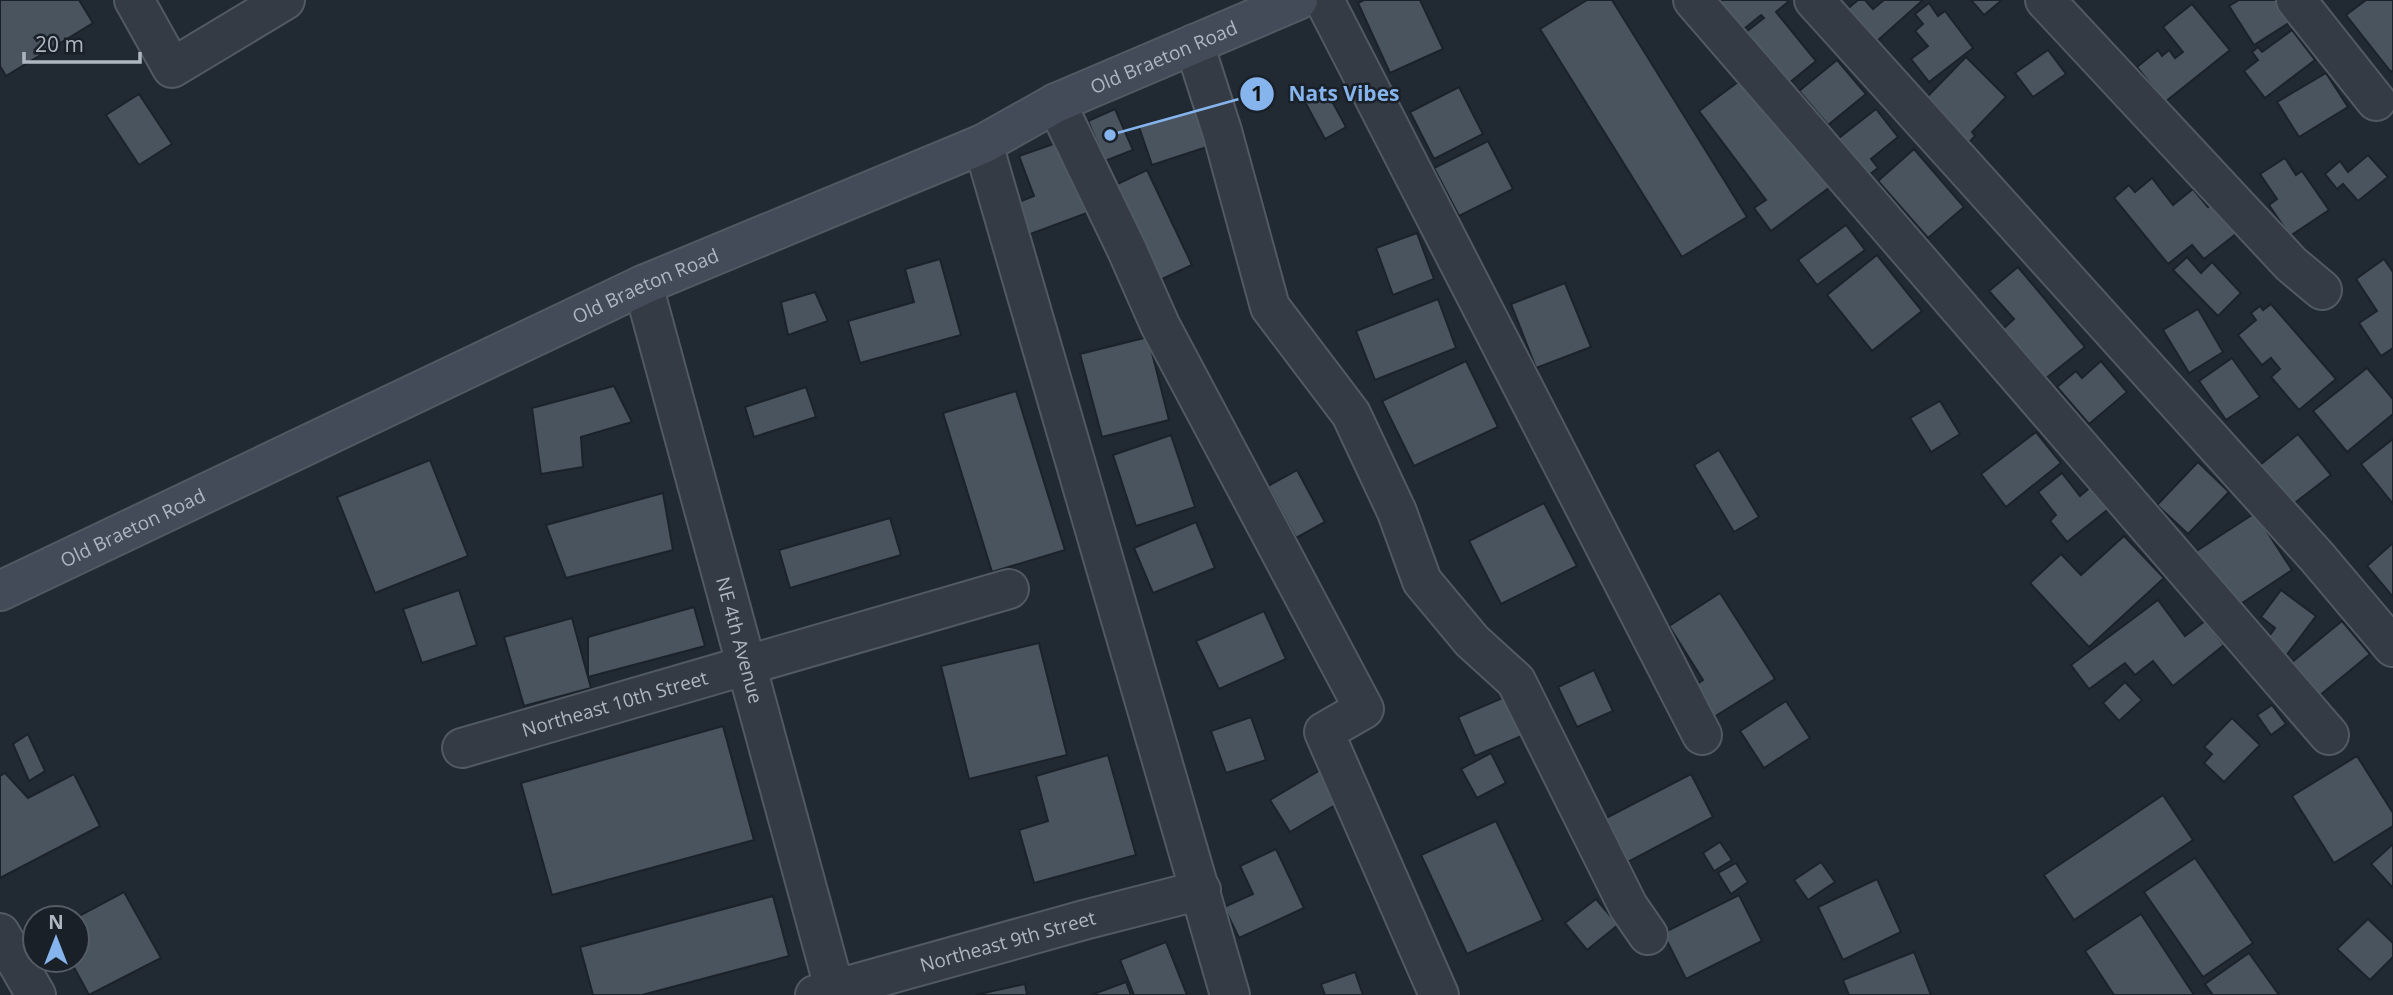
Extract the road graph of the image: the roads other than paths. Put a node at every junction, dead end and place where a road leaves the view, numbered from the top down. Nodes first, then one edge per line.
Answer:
1 (134, 0) edge
2 (285, 0) edge
3 (1298, 0) edge
4 (1324, 0) edge
5 (1693, 0) edge
6 (1814, 0) edge
7 (2045, 0) edge
8 (2296, 0) edge
9 (1194, 44) junction
10 (2376, 101) dead end
11 (1056, 103) junction
12 (983, 144) junction
13 (643, 285) junction
14 (2322, 290) dead end
15 (1009, 589) dead end
16 (0, 591) edge
17 (2393, 647) edge
18 (747, 665) junction
19 (1702, 735) dead end
20 (2329, 735) dead end
21 (462, 748) dead end
22 (1201, 890) junction
23 (0, 933) edge
24 (1648, 935) dead end
25 (828, 993) edge
26 (36, 995) edge
27 (1230, 995) edge
28 (1438, 995) edge

1 - 2 street
3 - 9 street, Old Braeton Road
4 - 19 street
5 - 20 street
6 - 17 street
7 - 14 street
8 - 10 street
9 - 11 street, Old Braeton Road
9 - 24 street
11 - 12 street, Old Braeton Road
11 - 28 street
12 - 13 street, Old Braeton Road
12 - 22 street
13 - 16 street, Old Braeton Road
13 - 18 street, NE 4th Avenue
15 - 18 street, Northeast 10th Street
18 - 21 street, Northeast 10th Street
18 - 25 street, NE 4th Avenue
22 - 25 street, Northeast 9th Street
22 - 27 street
23 - 26 street

